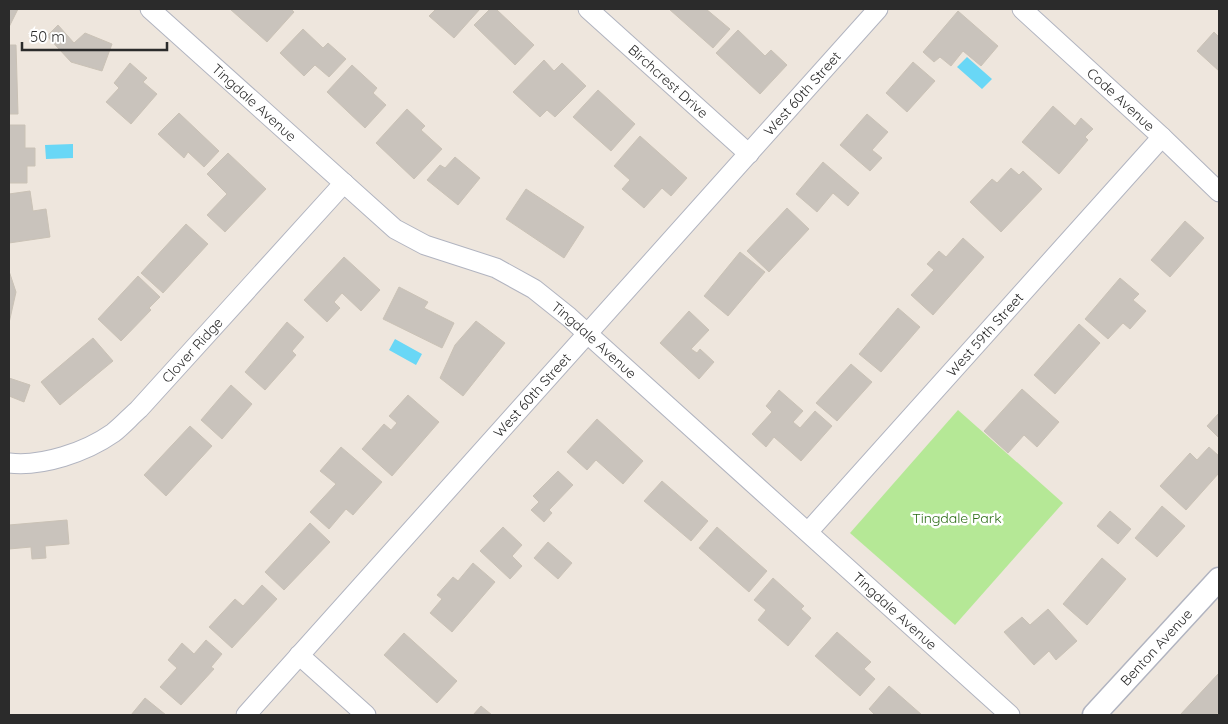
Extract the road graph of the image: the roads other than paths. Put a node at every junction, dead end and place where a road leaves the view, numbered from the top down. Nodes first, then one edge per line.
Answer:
1 (150, 9) edge
2 (588, 9) edge
3 (878, 9) edge
4 (1022, 9) edge
5 (1162, 137) junction
6 (749, 154) junction
7 (344, 183) junction
8 (1219, 192) edge
9 (587, 334) junction
10 (9, 463) edge
11 (808, 532) junction
12 (1219, 578) edge
13 (299, 655) junction
14 (246, 715) edge
15 (366, 715) edge
16 (1010, 715) edge
17 (1094, 715) edge

1 - 7 street, Tingdale Avenue
2 - 6 street, Birchcrest Drive
3 - 6 street, West 60th Street
4 - 5 street, Code Avenue
5 - 8 street, Code Avenue
5 - 11 street, West 59th Street
6 - 9 street, West 60th Street
7 - 9 street, Tingdale Avenue
7 - 10 street, Clover Ridge
9 - 11 street, Tingdale Avenue
9 - 13 street, West 60th Street
11 - 16 street, Tingdale Avenue
12 - 17 street, Benton Avenue
13 - 14 street, West 60th Street
13 - 15 street

